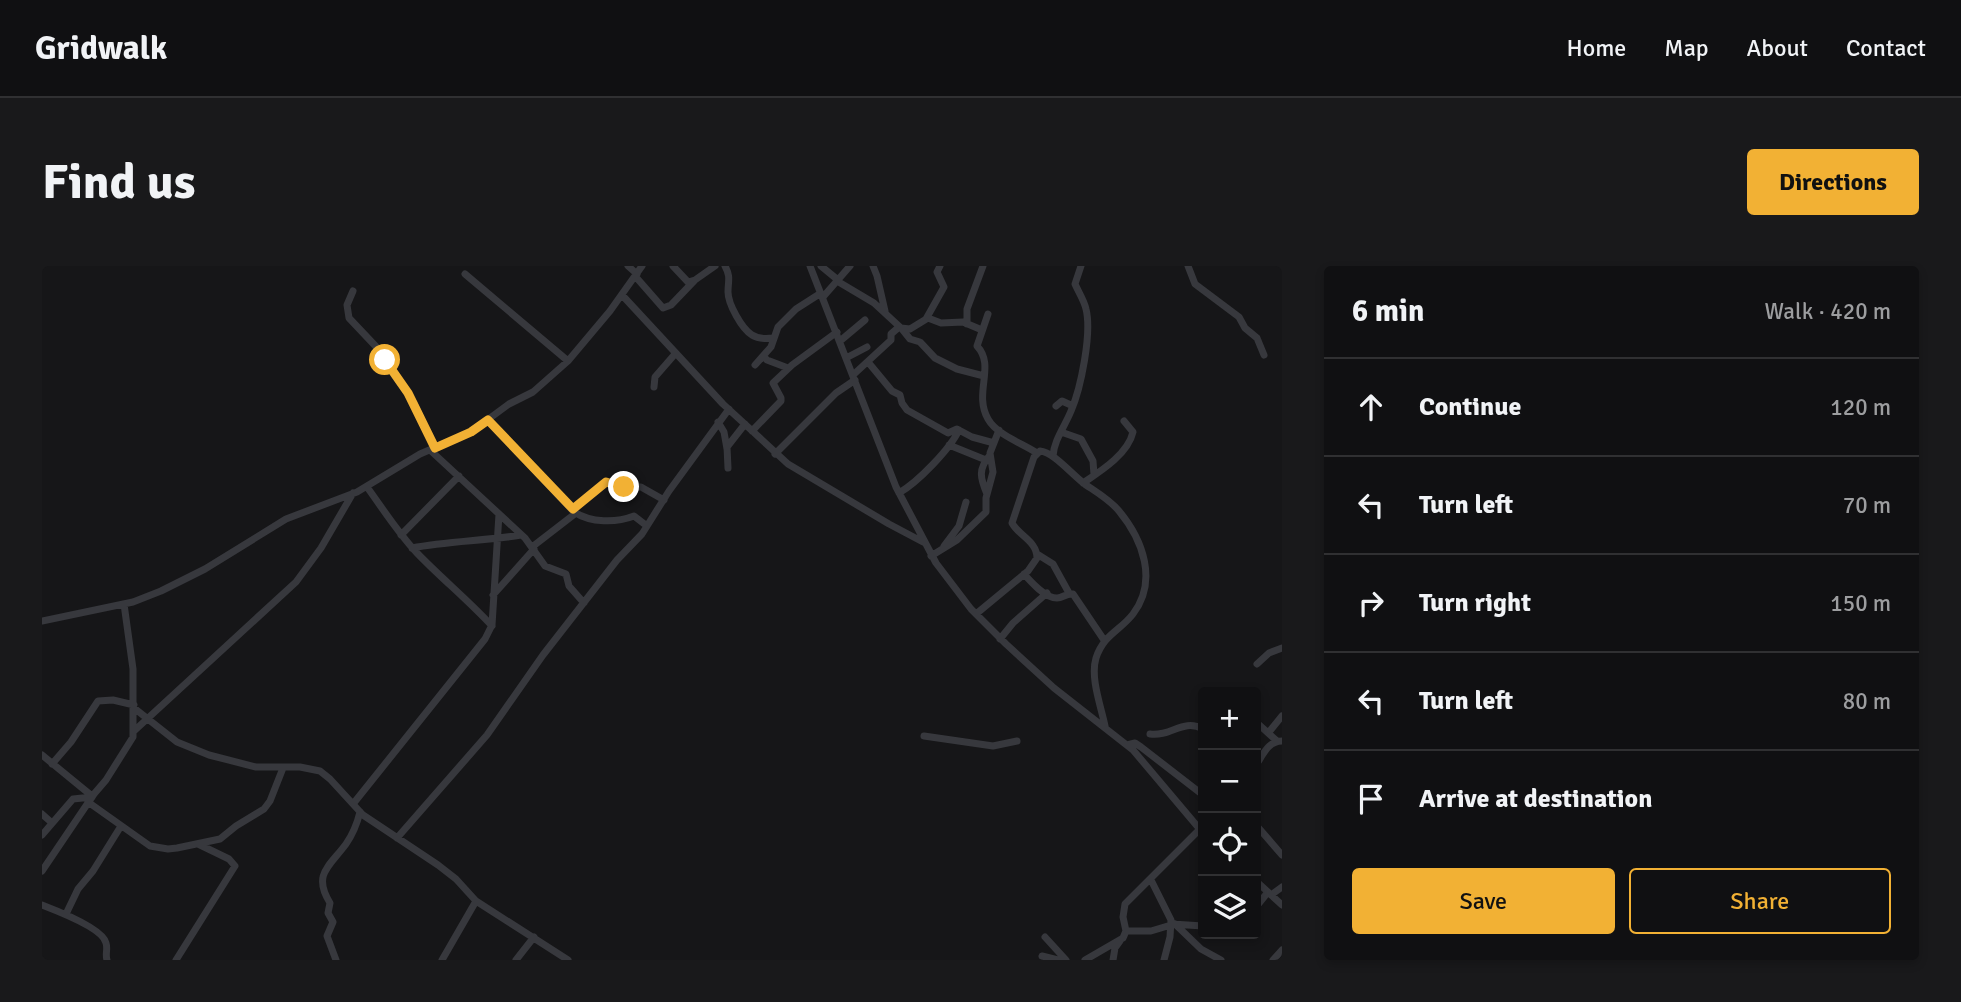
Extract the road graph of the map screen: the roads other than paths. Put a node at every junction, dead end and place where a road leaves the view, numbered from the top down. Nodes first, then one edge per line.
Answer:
1 (628, 266) edge
2 (642, 266) edge
3 (673, 266) edge
4 (715, 266) edge
5 (725, 266) edge
6 (810, 266) edge
7 (821, 266) edge
8 (873, 266) edge
9 (940, 266) edge
10 (983, 266) edge
11 (1080, 266) edge
12 (1188, 266) edge
13 (849, 268) edge
14 (465, 274) dead end
15 (636, 275) junction
16 (694, 281) junction
17 (837, 281) junction
18 (354, 292) dead end
19 (855, 292) junction
20 (622, 295) junction
21 (822, 295) junction
22 (885, 312) junction
23 (988, 314) dead end
24 (926, 319) junction
25 (865, 320) dead end
26 (967, 324) junction
27 (901, 328) junction
28 (982, 330) junction
29 (837, 332) junction
30 (773, 338) junction
31 (840, 341) junction
32 (867, 347) dead end
33 (674, 354) junction
34 (1264, 355) dead end
35 (764, 357) junction
36 (846, 358) junction
37 (568, 361) junction
38 (868, 362) junction
39 (755, 365) dead end
40 (788, 368) junction
41 (984, 376) junction
42 (854, 377) junction
43 (654, 387) dead end
44 (1056, 406) dead end
45 (1073, 406) junction
46 (729, 409) junction
47 (488, 420) junction
48 (1124, 421) dead end
49 (718, 422) junction
50 (745, 424) junction
51 (959, 430) junction
52 (999, 430) junction
53 (752, 431) junction
54 (1061, 432) junction
55 (1007, 436) junction
56 (949, 445) junction
57 (433, 449) junction
58 (727, 450) junction
59 (990, 451) junction
60 (1037, 453) junction
61 (775, 454) junction
62 (1053, 456) junction
63 (728, 468) dead end
64 (1094, 475) junction
65 (459, 476) junction
66 (1083, 483) junction
67 (367, 487) junction
68 (354, 493) junction
69 (899, 493) junction
70 (987, 494) junction
71 (664, 500) junction
72 (966, 502) dead end
73 (574, 511) junction
74 (499, 514) junction
75 (647, 526) junction
76 (521, 534) junction
77 (401, 535) junction
78 (499, 538) junction
79 (923, 542) junction
80 (412, 548) junction
81 (533, 548) junction
82 (942, 550) junction
83 (1037, 554) junction
84 (931, 556) junction
85 (1024, 574) junction
86 (1046, 593) junction
87 (1069, 593) junction
88 (493, 596) junction
89 (584, 603) junction
90 (124, 604) junction
91 (976, 614) junction
92 (42, 621) edge
93 (492, 626) junction
94 (1000, 639) junction
95 (1104, 640) junction
96 (1282, 648) edge
97 (1257, 664) dead end
98 (134, 706) junction
99 (1282, 716) edge
100 (147, 719) junction
101 (1105, 726) junction
102 (1261, 726) edge
103 (1198, 727) edge
104 (134, 731) junction
105 (1269, 732) junction
106 (1150, 734) dead end
107 (924, 736) dead end
108 (1017, 741) dead end
109 (1280, 741) edge
110 (1127, 745) junction
111 (42, 755) edge
112 (1261, 757) edge
113 (52, 764) junction
114 (283, 768) junction
115 (1198, 791) edge
116 (91, 798) junction
117 (353, 804) junction
118 (360, 812) junction
119 (42, 814) edge
120 (51, 822) junction
121 (121, 827) junction
122 (1198, 828) edge
123 (1261, 830) edge
124 (1198, 834) edge
125 (42, 835) edge
126 (397, 838) junction
127 (198, 843) junction
128 (1282, 853) edge
129 (42, 871) edge
130 (1151, 880) junction
131 (1261, 886) edge
132 (1282, 887) edge
133 (1269, 894) junction
134 (476, 901) junction
135 (1261, 902) edge
136 (42, 905) edge
137 (1282, 905) edge
138 (66, 914) junction
139 (1172, 924) junction
140 (1198, 926) edge
141 (1124, 935) junction
142 (534, 937) junction
143 (1045, 937) dead end
144 (1108, 946) junction
145 (1282, 950) edge
146 (1042, 956) dead end
147 (1114, 958) edge
148 (107, 960) edge
149 (176, 960) edge
150 (336, 960) edge
151 (442, 960) edge
152 (516, 960) edge
153 (568, 960) edge
154 (1058, 960) edge
155 (1066, 960) edge
156 (1085, 960) edge
157 (1164, 960) edge
158 (1221, 960) edge
159 (1273, 960) edge

1 - 15 street
2 - 15 street
3 - 16 street
4 - 16 street
5 - 30 street
6 - 21 street
7 - 17 street
8 - 22 street
9 - 24 street
10 - 26 street
11 - 45 street
12 - 34 street
13 - 17 street
13 - 19 street
14 - 37 street
15 - 16 street
15 - 20 street
17 - 19 street
17 - 21 street
18 - 57 street
19 - 22 street
20 - 33 street
20 - 37 street
21 - 29 street
21 - 30 street
22 - 27 street
23 - 28 street
24 - 26 street
24 - 27 street
25 - 31 street
26 - 28 street
27 - 38 street
27 - 41 street
28 - 41 street
29 - 31 street
29 - 40 street
30 - 35 street
31 - 36 street
32 - 36 street
33 - 43 street
33 - 46 street
35 - 39 street
35 - 40 street
36 - 42 street
37 - 47 street
38 - 42 street
38 - 51 street
40 - 53 street
41 - 52 street
42 - 61 street
42 - 69 street
44 - 45 street
45 - 54 street
46 - 49 street
46 - 50 street
47 - 57 street
47 - 73 street
48 - 64 street
49 - 58 street
49 - 71 street
50 - 53 street
50 - 58 street
51 - 56 street
51 - 59 street
52 - 55 street
52 - 59 street
53 - 61 street
54 - 62 street
54 - 64 street
55 - 59 street
55 - 60 street
56 - 59 street
56 - 69 street
57 - 65 street
57 - 67 street
58 - 63 street
59 - 70 street
59 - 70 street
60 - 62 street
60 - 83 street
61 - 79 street
62 - 66 street
64 - 66 street
65 - 74 street
65 - 77 street
66 - 95 street
67 - 68 street
67 - 77 street
68 - 90 street
68 - 100 street
69 - 79 street
70 - 82 street
71 - 73 street
71 - 75 street
72 - 82 street
73 - 75 street
73 - 81 street
74 - 76 street
74 - 78 street
75 - 89 street
76 - 78 street
76 - 81 street
77 - 80 street
78 - 80 street
78 - 88 street
79 - 84 street
80 - 93 street
81 - 88 street
81 - 89 street
82 - 84 street
83 - 85 street
83 - 87 street
84 - 91 street
85 - 86 street
85 - 91 street
86 - 87 street
86 - 94 street
87 - 95 street
88 - 93 street
89 - 126 street
90 - 92 street
90 - 98 street
91 - 94 street
93 - 117 street
94 - 101 street
95 - 101 street
96 - 97 street
98 - 100 street
98 - 104 street
98 - 113 street
99 - 105 street
100 - 104 street
100 - 114 street
101 - 110 street
102 - 105 street
103 - 106 street
104 - 116 street
105 - 109 street
107 - 108 street
109 - 112 street
110 - 115 street
110 - 122 street
111 - 113 street
113 - 116 street
114 - 117 street
114 - 127 street
116 - 120 street
116 - 121 street
116 - 129 street
117 - 118 street
118 - 126 street
118 - 150 street
119 - 120 street
120 - 125 street
121 - 127 street
121 - 138 street
123 - 128 street
124 - 130 street
126 - 134 street
127 - 149 street
130 - 139 street
130 - 141 street
131 - 133 street
132 - 133 street
133 - 135 street
133 - 137 street
134 - 142 street
134 - 151 street
136 - 138 street
138 - 148 street
139 - 140 street
139 - 141 street
139 - 157 street
139 - 158 street
141 - 144 street
141 - 147 street
142 - 152 street
142 - 153 street
143 - 155 street
144 - 147 street
144 - 156 street
145 - 159 street
146 - 154 street

